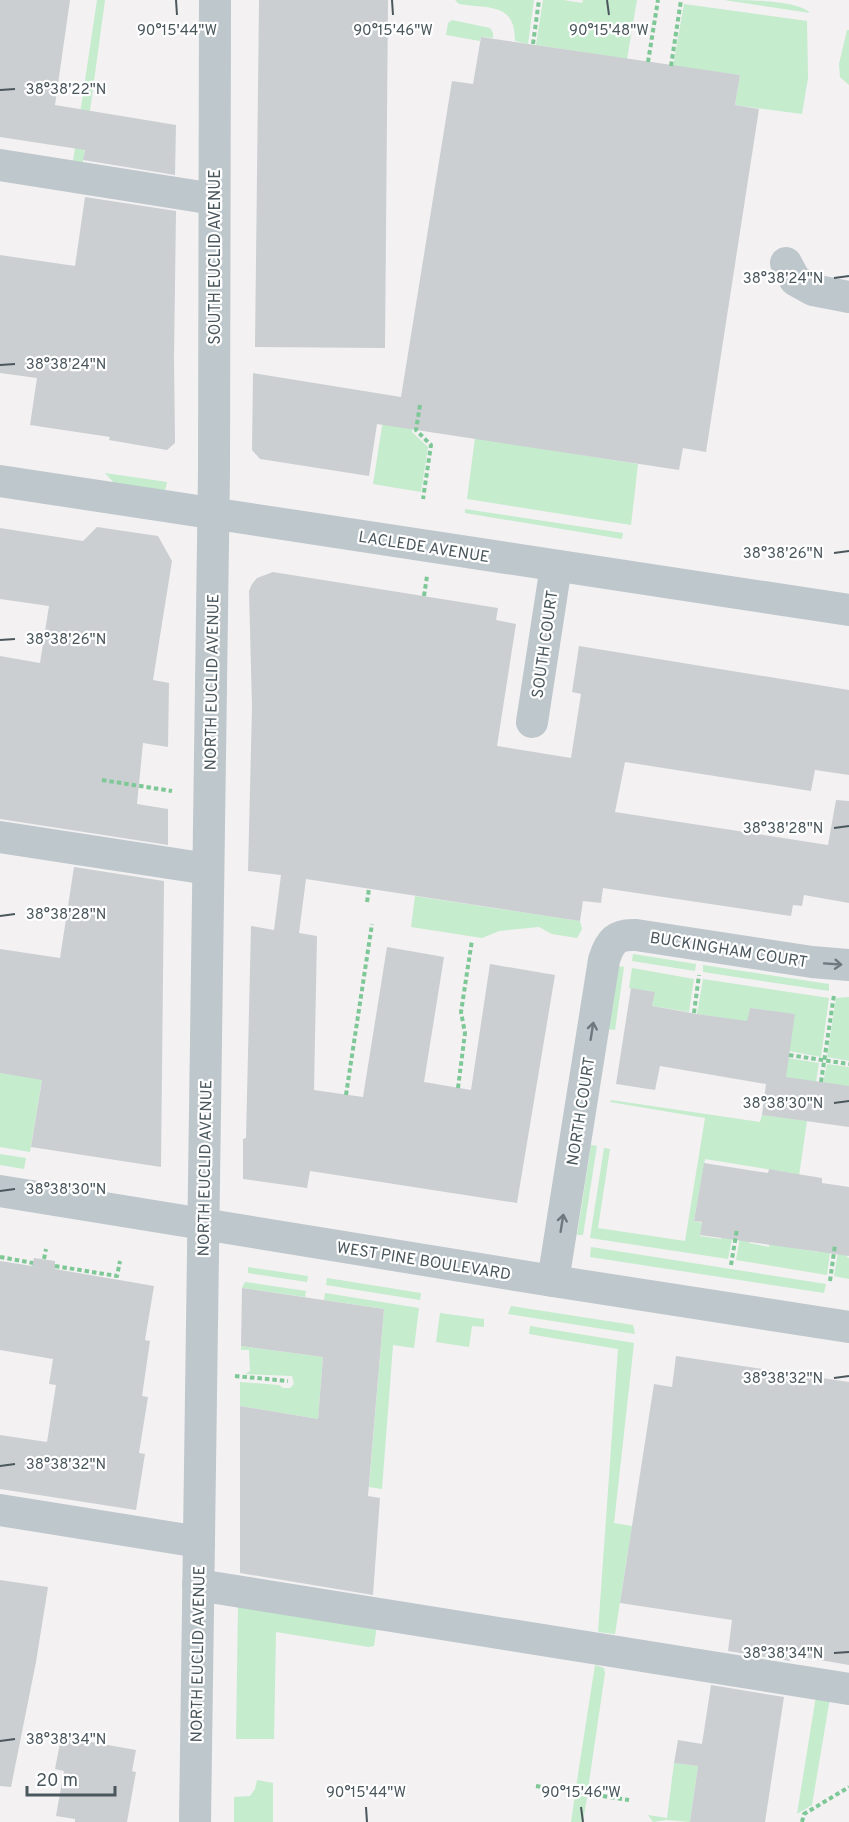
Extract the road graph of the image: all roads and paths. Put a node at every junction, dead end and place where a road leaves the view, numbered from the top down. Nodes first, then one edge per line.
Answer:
1 (215, 0) edge
2 (539, 0) edge
3 (658, 0) edge
4 (681, 0) edge
5 (532, 44) dead end
6 (648, 62) dead end
7 (671, 66) dead end
8 (0, 165) edge
9 (214, 199) junction
10 (786, 262) dead end
11 (849, 297) edge
12 (420, 405) dead end
13 (0, 481) edge
14 (423, 499) dead end
15 (213, 514) junction
16 (556, 566) junction
17 (428, 575) dead end
18 (424, 596) dead end
19 (849, 610) edge
20 (532, 722) dead end
21 (102, 780) dead end
22 (172, 790) dead end
23 (0, 837) edge
24 (208, 869) junction
25 (369, 889) dead end
26 (367, 902) dead end
27 (372, 924) dead end
28 (472, 940) dead end
29 (611, 943) joint
30 (849, 965) edge
31 (699, 974) dead end
32 (834, 994) dead end
33 (694, 1013) dead end
34 (789, 1055) dead end
35 (824, 1060) junction
36 (849, 1064) edge
37 (821, 1082) dead end
38 (458, 1088) dead end
39 (345, 1095) dead end
40 (0, 1191) edge
41 (203, 1223) junction
42 (737, 1229) dead end
43 (836, 1245) dead end
44 (46, 1249) dead end
45 (0, 1257) edge
46 (44, 1259) dead end
47 (120, 1261) dead end
48 (33, 1263) dead end
49 (731, 1265) dead end
50 (55, 1266) dead end
51 (553, 1281) junction
52 (830, 1281) dead end
53 (849, 1327) edge
54 (235, 1376) dead end
55 (288, 1381) dead end
56 (0, 1510) edge
57 (199, 1542) junction
58 (198, 1585) junction
59 (849, 1689) edge
60 (536, 1786) dead end
61 (849, 1787) edge
62 (628, 1800) dead end
63 (195, 1822) edge
64 (802, 1822) edge

1 - 9 street, SOUTH EUCLID AVENUE
2 - 5 path
3 - 6 path
4 - 7 path
8 - 9 street
9 - 15 street, SOUTH EUCLID AVENUE
10 - 11 street
12 - 14 path
13 - 15 street, LACLEDE AVENUE
15 - 16 street, LACLEDE AVENUE
15 - 24 street, NORTH EUCLID AVENUE
16 - 19 street, LACLEDE AVENUE
16 - 20 street, SOUTH COURT
17 - 18 path
21 - 22 path
23 - 24 street
24 - 41 street, NORTH EUCLID AVENUE
25 - 26 path
27 - 39 path
28 - 38 path
29 -> 30 street, BUCKINGHAM COURT
51 -> 29 street, NORTH COURT
31 - 33 path
32 - 35 path
34 - 35 path
35 - 36 path
35 - 37 path
40 - 41 street, WEST PINE BOULEVARD
41 - 51 street, WEST PINE BOULEVARD
41 - 57 street, NORTH EUCLID AVENUE
42 - 49 path
43 - 52 path
44 - 46 path
45 - 48 path
47 - 50 path
51 - 53 street, WEST PINE BOULEVARD
54 - 55 path
56 - 57 street
57 - 58 street, NORTH EUCLID AVENUE
58 - 59 street
58 - 63 street, NORTH EUCLID AVENUE
60 - 62 path
61 - 64 path

